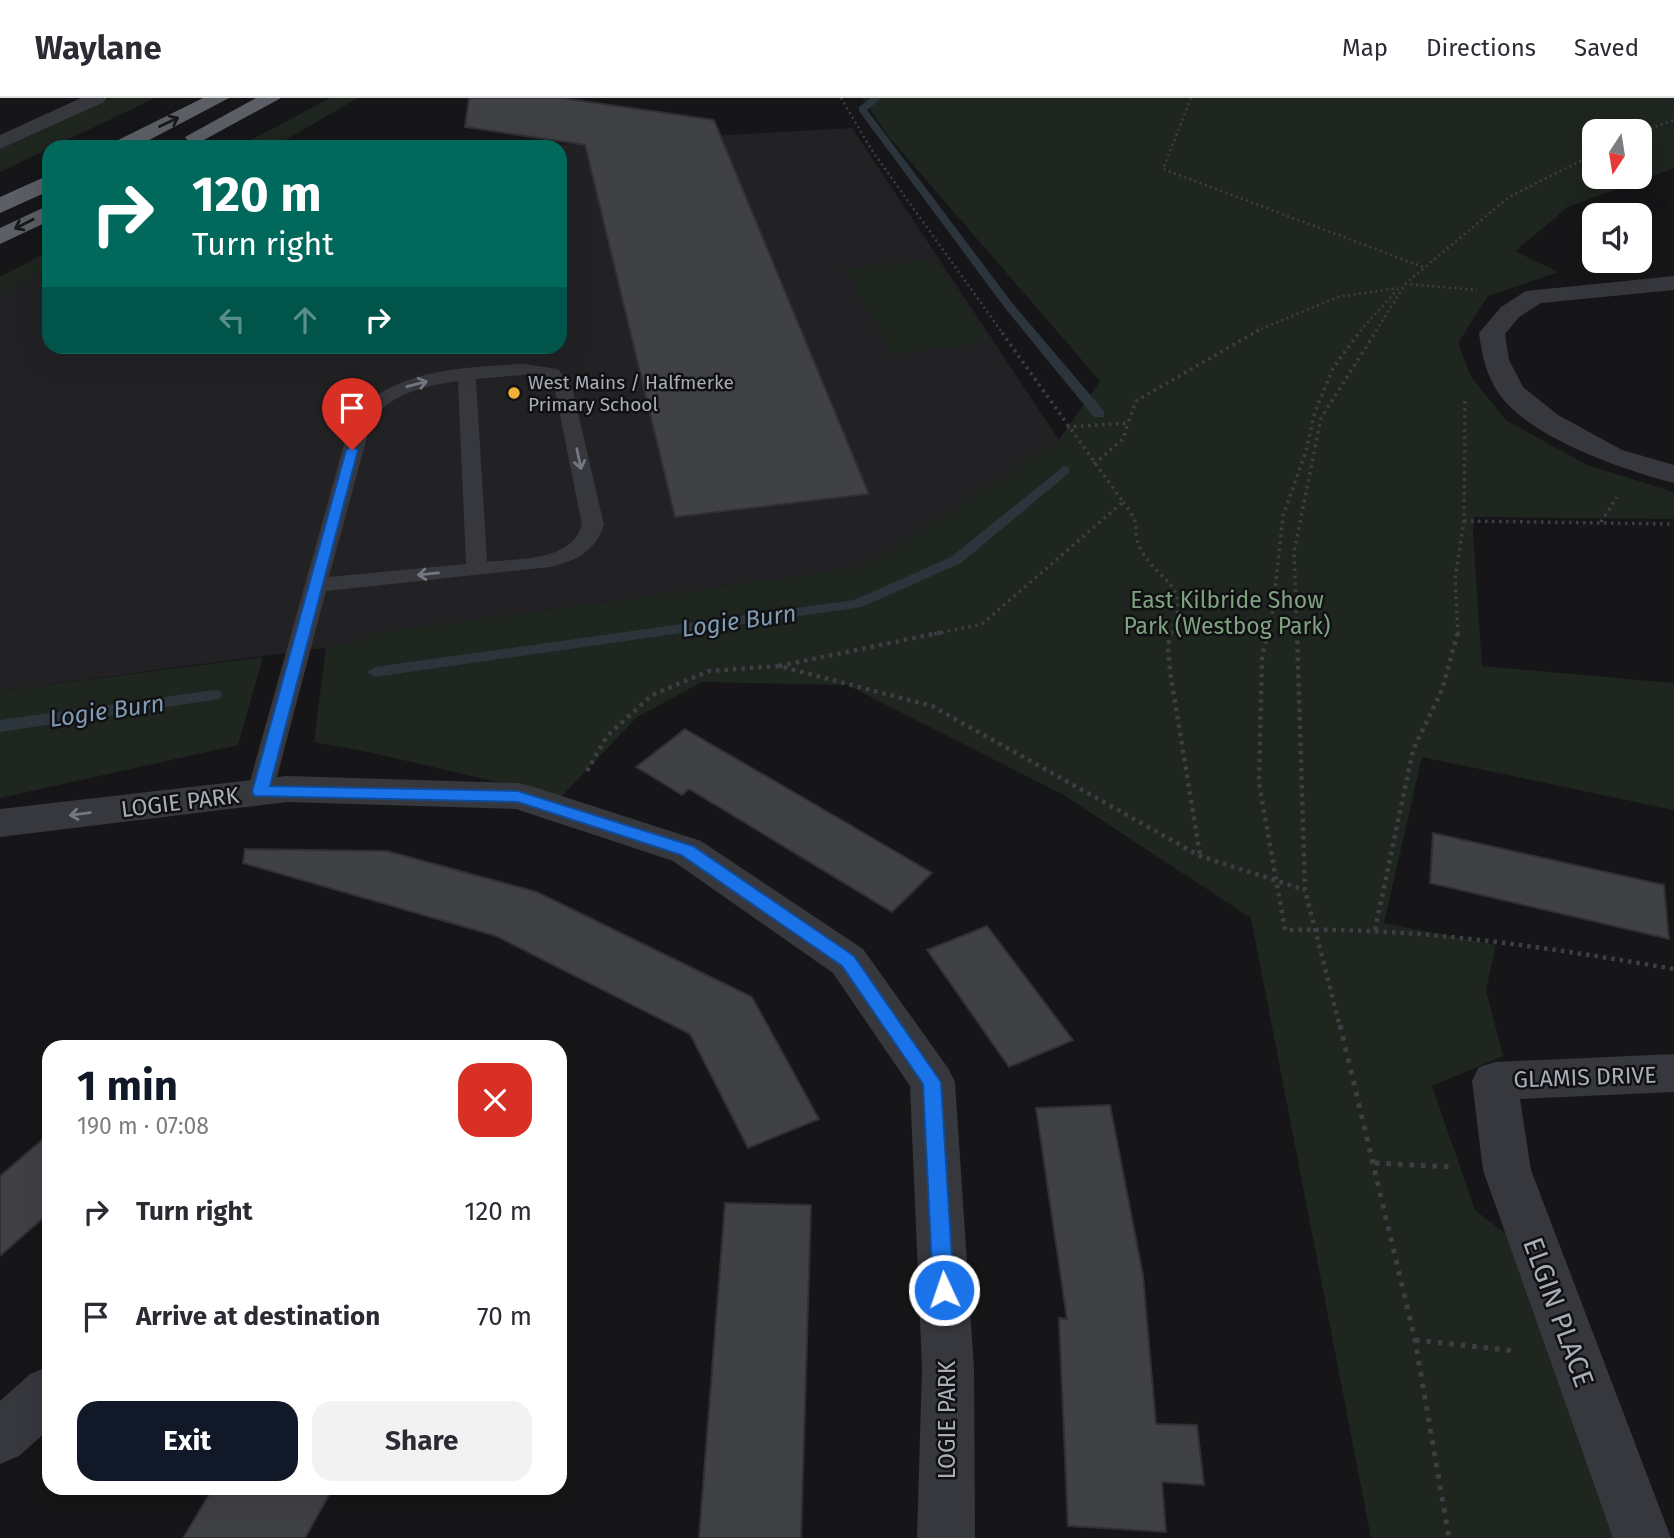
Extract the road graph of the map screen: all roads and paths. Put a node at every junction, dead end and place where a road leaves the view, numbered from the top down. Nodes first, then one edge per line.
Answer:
1 (97, 98) edge
2 (219, 98) edge
3 (271, 98) edge
4 (841, 98) edge
5 (1191, 98) edge
6 (1674, 120) edge
7 (1652, 128) edge
8 (134, 140) edge
9 (189, 140) edge
10 (0, 143) edge
11 (1582, 160) edge
12 (42, 185) edge
13 (0, 206) edge
14 (42, 216) edge
15 (0, 237) edge
16 (1423, 267) junction
17 (1406, 283) junction
18 (1674, 283) edge
19 (1399, 288) junction
20 (1500, 368) junction
21 (467, 376) junction
22 (1128, 423) junction
23 (1066, 427) junction
24 (1094, 464) junction
25 (1674, 474) edge
26 (1123, 502) junction
27 (1464, 521) junction
28 (1674, 524) edge
29 (477, 569) junction
30 (316, 585) junction
31 (779, 666) junction
32 (260, 792) junction
33 (563, 811) junction
34 (0, 823) edge
35 (1200, 856) junction
36 (1276, 880) junction
37 (1305, 890) junction
38 (1315, 928) junction
39 (1375, 930) junction
40 (1674, 969) edge
41 (1674, 1073) edge
42 (1495, 1081) joint
43 (1376, 1163) junction
44 (1507, 1170) junction
45 (1415, 1339) junction
46 (1576, 1357) junction
47 (42, 1399) edge
48 (0, 1437) edge
49 (946, 1538) edge
50 (1449, 1538) edge
51 (1642, 1538) edge

1 - 10 street
8 -> 2 highway
3 - 9 highway
4 - 23 path
5 - 16 path
6 - 7 path
11 - 16 path
12 - 13 highway
14 -> 15 highway
16 - 17 path
17 - 19 path
17 - 37 path
18 - 20 street
19 - 22 path
19 - 36 path
20 - 25 street
20 - 27 path
21 - 29 lane
21 -> 29 lane
30 -> 21 lane
22 - 23 path
22 - 24 path
23 - 24 path
24 - 26 path
26 - 31 path
26 - 35 path
27 - 28 path
27 - 39 path
29 -> 30 lane
30 - 32 lane
31 - 33 path
31 - 35 path
32 - 33 street, LOGIE PARK
32 -> 34 street, LOGIE PARK
33 - 49 street, LOGIE PARK
35 - 36 path
36 - 37 path
36 - 38 path
37 - 38 path
38 - 39 path
38 - 43 path
39 - 40 path
41 - 42 street, GLAMIS DRIVE
42 - 44 street, ELGIN PLACE
43 - 44 path
43 - 45 path
44 - 46 street, ELGIN PLACE
45 - 46 path
45 - 50 path
46 - 51 street, ELGIN PLACE
47 - 48 street

